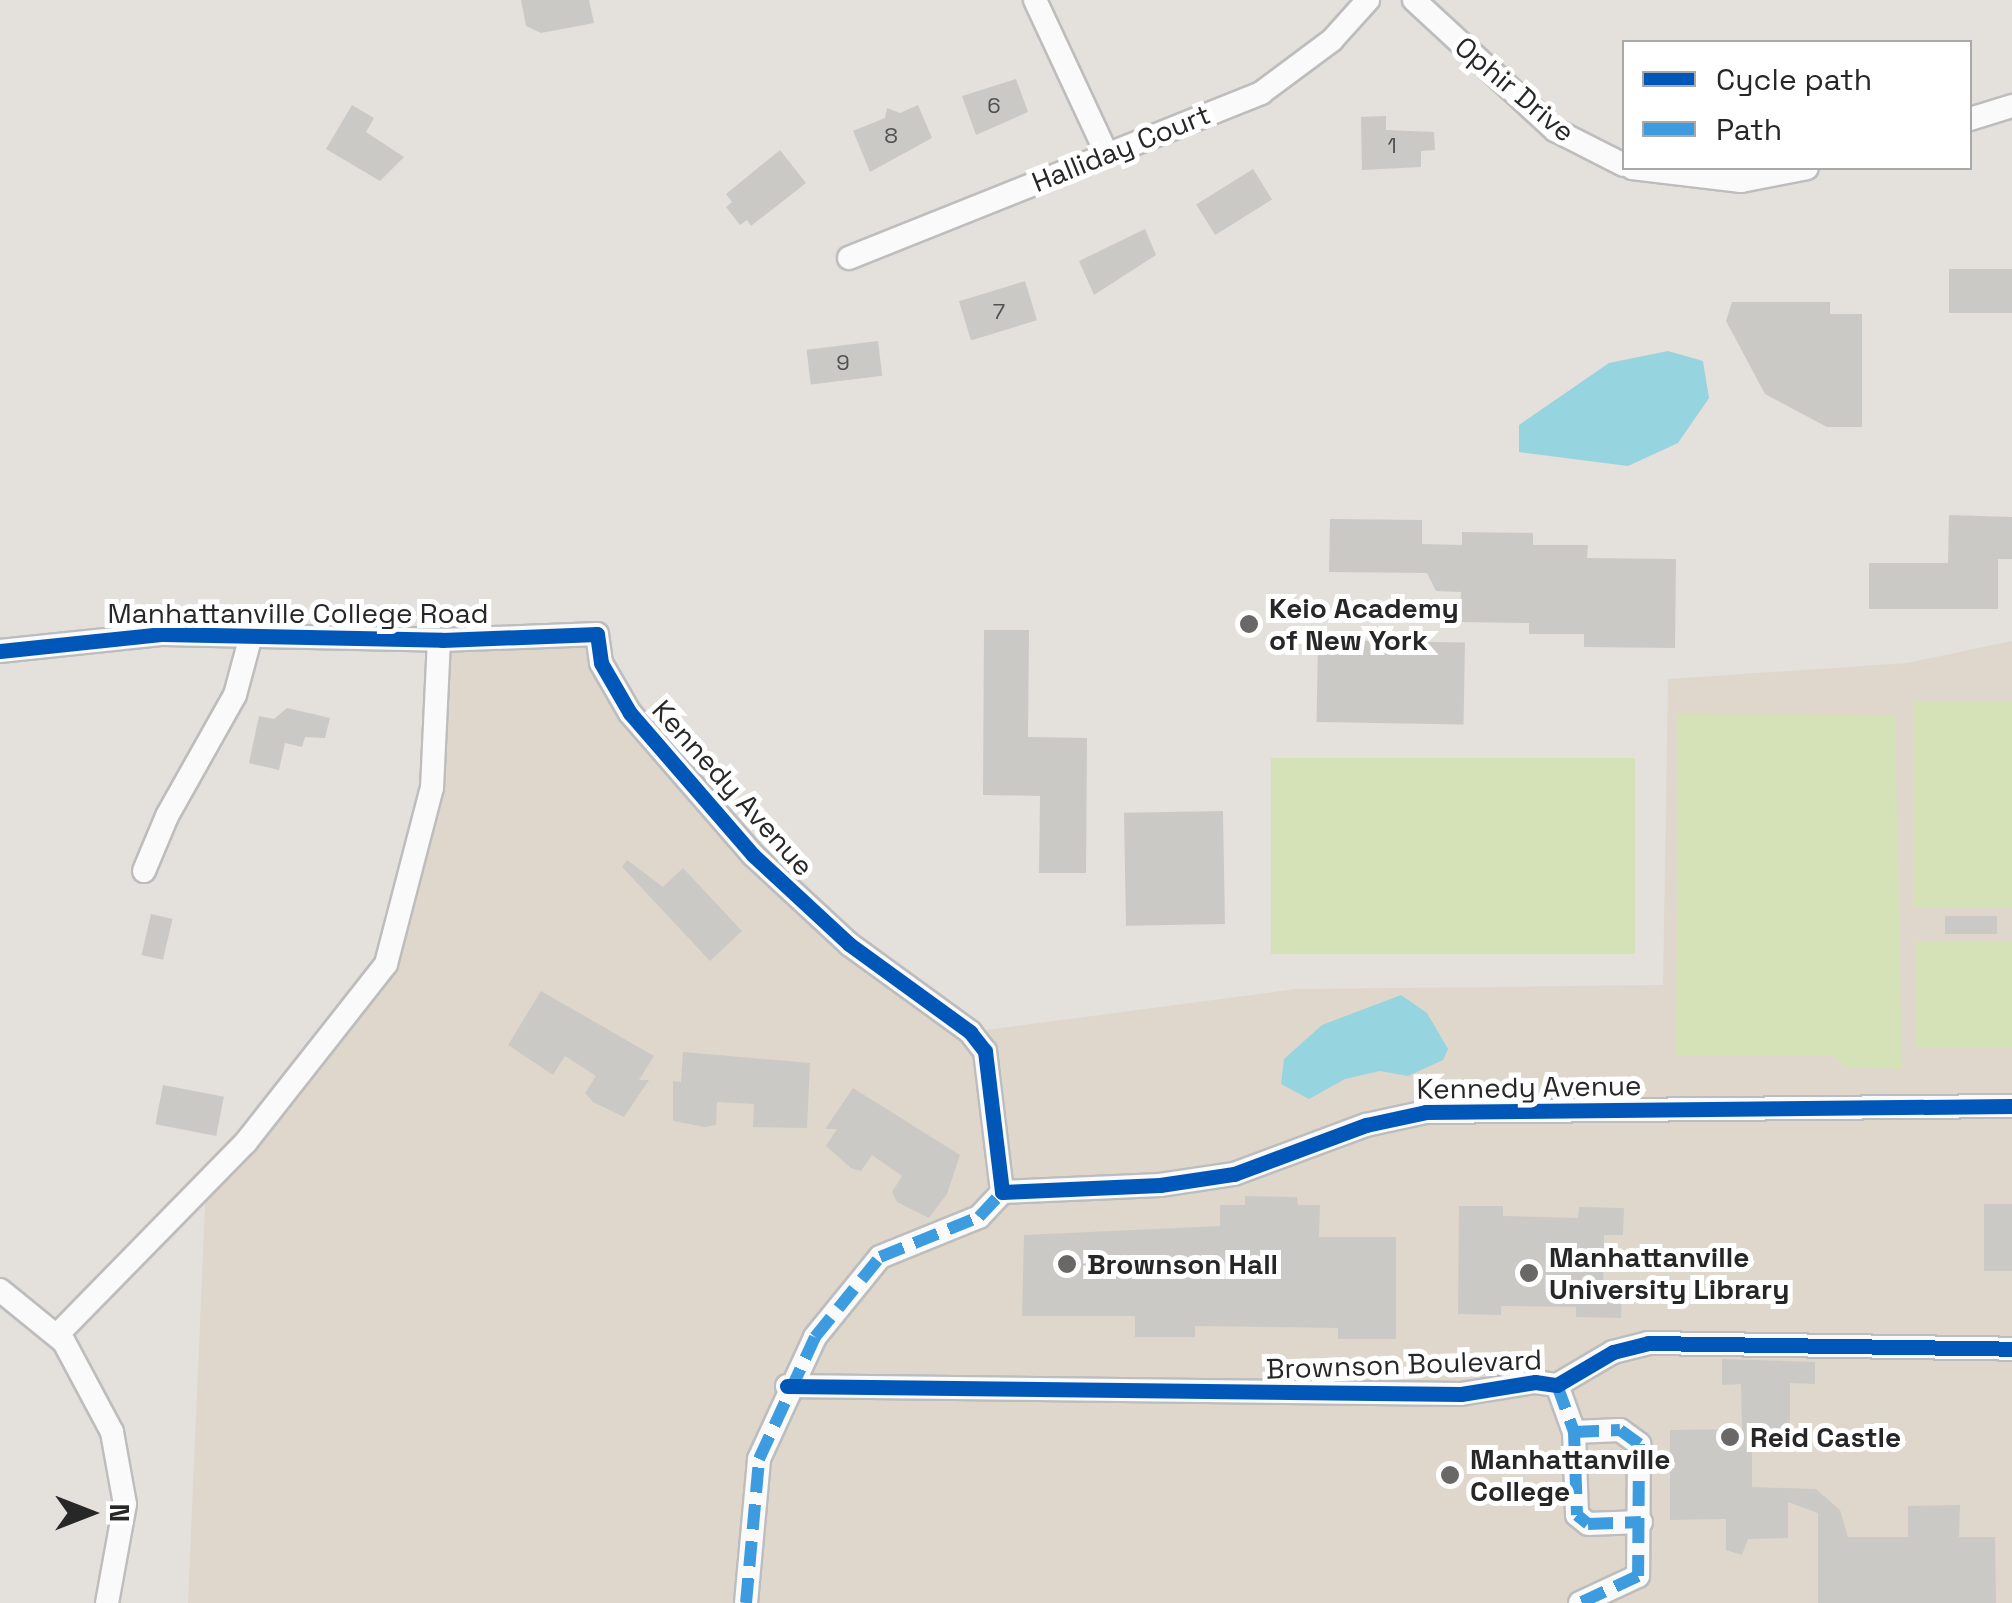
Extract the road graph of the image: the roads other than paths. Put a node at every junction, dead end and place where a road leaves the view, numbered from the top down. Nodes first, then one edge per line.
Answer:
1 (1035, 0) edge
2 (1368, 0) edge
3 (1414, 0) edge
4 (2012, 106) edge
5 (1972, 118) edge
6 (1106, 152) junction
7 (1622, 163) edge
8 (1649, 170) edge
9 (1797, 170) edge
10 (849, 258) dead end
11 (252, 632) junction
12 (598, 634) joint
13 (439, 640) junction
14 (0, 651) edge
15 (144, 872) dead end
16 (2012, 1106) edge
17 (1002, 1192) junction
18 (0, 1290) edge
19 (57, 1335) junction
20 (2012, 1349) edge
21 (1558, 1385) junction
22 (788, 1386) junction
23 (1574, 1432) junction
24 (1641, 1522) junction
25 (108, 1603) edge
26 (746, 1603) edge
27 (1580, 1603) edge

1 - 6 street
2 - 6 street, Halliday Court
3 - 7 street, Ophir Drive
4 - 5 street
6 - 10 street, Halliday Court
8 - 9 street
11 - 13 street, Manhattanville College Road
11 - 14 street, Manhattanville College Road
11 - 15 street
12 - 13 street, Manhattanville College Road
12 - 17 street, Kennedy Avenue
13 - 19 street
16 - 17 street, Kennedy Avenue
17 - 22 street
18 - 19 street
19 - 25 street
20 - 21 street, Brownson Boulevard
21 - 22 street, Brownson Boulevard
21 - 23 street
22 - 26 street
23 - 24 street
23 - 24 street
24 - 27 street

